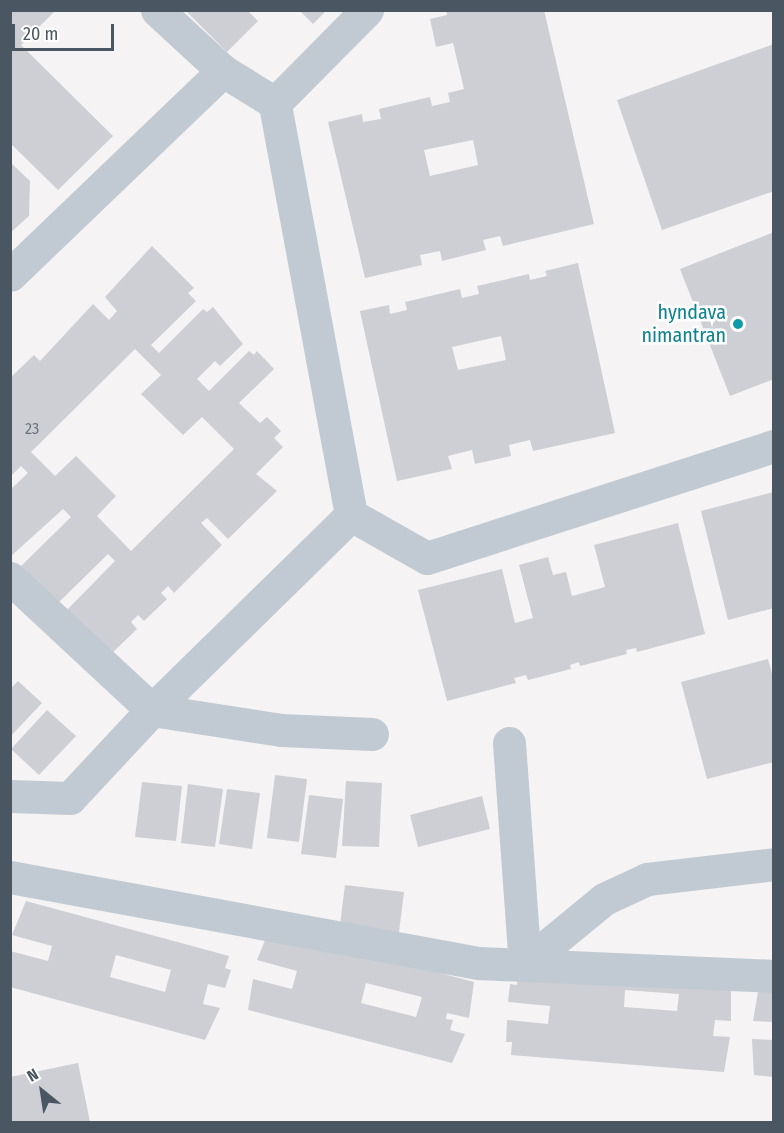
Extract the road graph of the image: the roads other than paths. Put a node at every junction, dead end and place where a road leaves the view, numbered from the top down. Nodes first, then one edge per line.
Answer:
1 (156, 10) edge
2 (367, 10) edge
3 (223, 71) junction
4 (275, 103) junction
5 (10, 275) edge
6 (774, 446) edge
7 (351, 515) junction
8 (10, 578) edge
9 (152, 711) junction
10 (372, 734) dead end
11 (509, 744) dead end
12 (10, 796) edge
13 (774, 864) edge
14 (10, 878) edge
15 (525, 964) junction
16 (774, 976) edge

1 - 3 street
2 - 4 street
3 - 4 street
3 - 5 street
4 - 7 street
6 - 7 street
7 - 9 street
8 - 9 street
9 - 10 street
9 - 12 street
11 - 15 street
13 - 15 street
14 - 15 street
15 - 16 street

